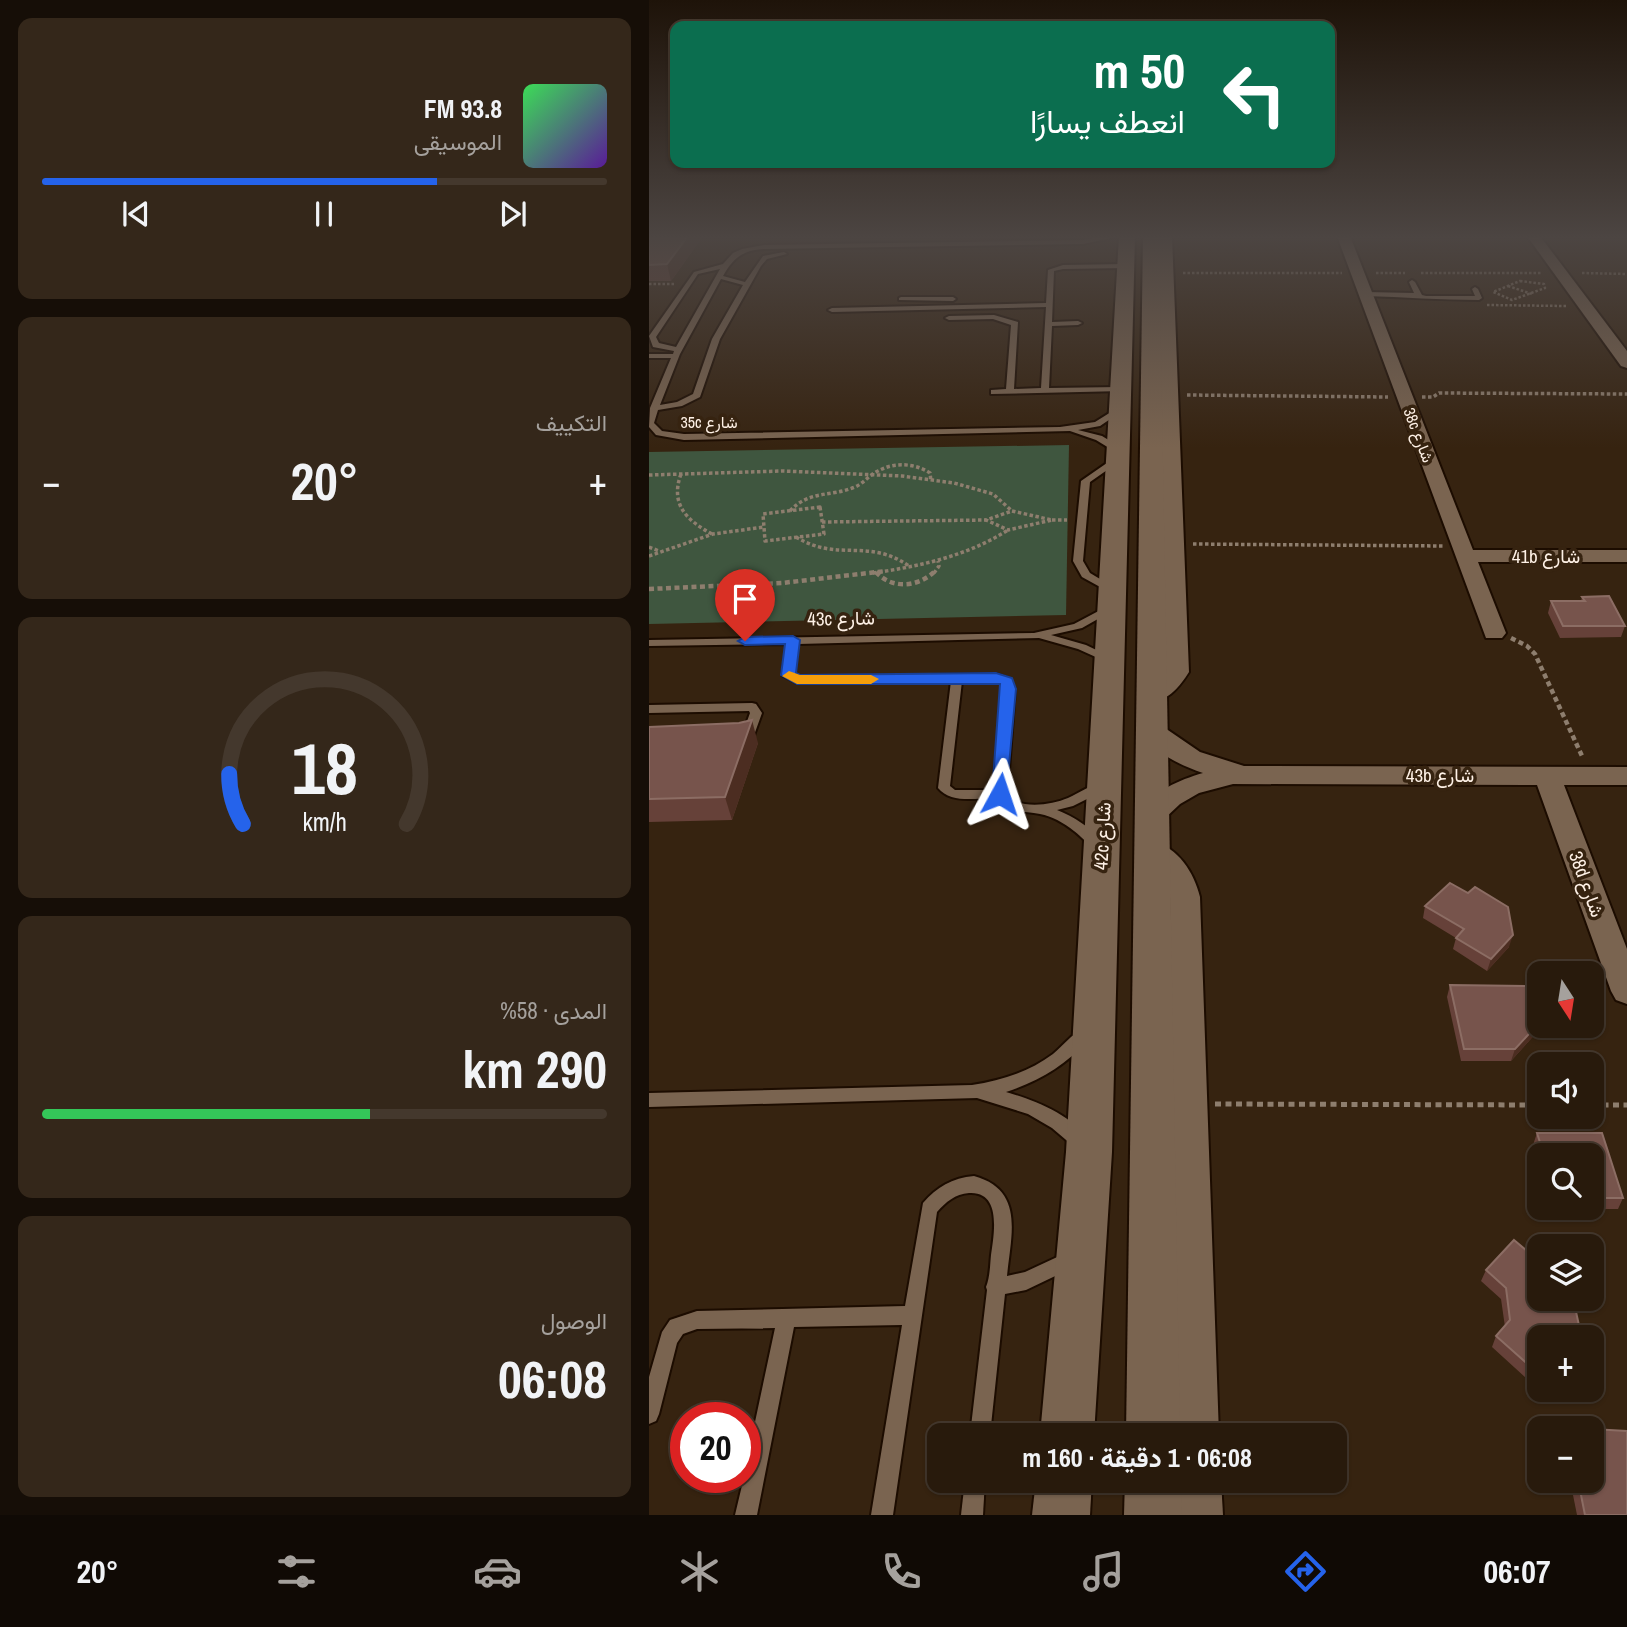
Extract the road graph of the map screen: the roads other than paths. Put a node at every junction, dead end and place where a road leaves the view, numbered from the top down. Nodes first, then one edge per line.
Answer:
1 (674, 307) edge
2 (702, 307) edge
3 (734, 307) edge
4 (972, 307) edge
5 (1049, 307) edge
6 (1123, 307) edge
7 (1130, 307) edge
8 (1167, 307) edge
9 (1370, 307) edge
10 (1585, 307) edge
11 (832, 310) dead end
12 (949, 318) dead end
13 (1078, 323) dead end
14 (1047, 324) junction
15 (674, 355) junction
16 (649, 356) edge
17 (649, 362) edge
18 (1627, 363) edge
19 (1045, 390) junction
20 (1010, 392) junction
21 (994, 393) dead end
22 (1119, 399) junction
23 (654, 408) junction
24 (650, 423) edge
25 (1060, 430) junction
26 (1117, 454) junction
27 (1465, 556) junction
28 (1627, 556) edge
29 (1112, 599) junction
30 (1494, 633) road end
31 (1034, 636) junction
32 (793, 640) junction
33 (649, 643) edge
34 (1109, 660) junction
35 (957, 678) junction
36 (1152, 694) junction
37 (649, 709) edge
38 (1153, 732) junction
39 (737, 741) edge
40 (1253, 774) junction
41 (1547, 776) junction
42 (1627, 776) edge
43 (1104, 785) junction
44 (1000, 794) junction
45 (1039, 809) junction
46 (1153, 813) junction
47 (1101, 849) junction
48 (1153, 851) junction
49 (1627, 991) edge
50 (1094, 1017) junction
51 (972, 1092) junction
52 (649, 1100) edge
53 (1089, 1152) junction
54 (1081, 1253) junction
55 (995, 1287) junction
56 (911, 1315) junction
57 (787, 1317) junction
58 (649, 1414) edge
59 (981, 1423) edge
60 (1068, 1423) edge
61 (1153, 1423) edge
62 (1197, 1423) edge
63 (974, 1493) edge
64 (1063, 1493) edge
65 (1153, 1493) edge
66 (1199, 1493) edge
67 (746, 1515) edge
68 (882, 1515) edge
69 (972, 1515) edge
70 (1061, 1515) edge
71 (1153, 1515) edge
72 (1200, 1515) edge

1 - 15 lane
2 - 15 lane, 35c شارع
3 - 23 lane
4 - 11 lane
5 - 14 lane
6 - 22 street, 42c شارع
7 - 36 street
8 - 36 street
9 - 27 street, 38c شارع
10 - 18 street
12 - 20 lane
13 - 14 lane
14 - 19 lane
15 - 16 lane
15 - 17 lane
15 - 23 lane, 35c شارع
19 - 20 lane
19 - 22 lane
20 - 21 lane
22 - 25 lane, 35c شارع
22 - 26 street, 42c شارع
23 - 24 lane, 35c شارع
24 - 25 lane, 35c شارع
25 - 26 lane, 35c شارع
26 - 29 street, 42c شارع
27 - 28 street, 41b شارع
27 - 30 street, 38c شارع
29 - 31 lane, 43c شارع
29 - 34 street, 42c شارع
31 - 32 lane, 43c شارع
31 - 34 lane, 43c شارع
32 - 33 lane, 43c شارع
32 - 35 lane
34 - 43 street, 42c شارع
35 - 44 lane
35 - 44 lane
36 - 38 street
37 - 39 lane
38 - 40 street, 43b شارع
38 - 46 street
40 - 41 street, 43b شارع
40 - 46 street, 43b شارع
41 - 42 street, 43b شارع
41 - 49 street, 38d شارع
43 - 45 lane
43 - 47 street, 42c شارع
44 - 45 lane
45 - 47 lane
46 - 48 street
47 - 50 street, 42c شارع
48 - 61 street
48 - 62 street
50 - 51 lane
50 - 53 street, 42c شارع
51 - 52 lane
51 - 53 lane
53 - 54 street, 42c شارع
54 - 55 lane
54 - 60 street, 42c شارع
55 - 56 lane
55 - 59 lane
56 - 57 lane
56 - 68 lane
57 - 58 lane
57 - 67 lane
63 - 69 lane
64 - 70 street
65 - 71 street
66 - 72 street

